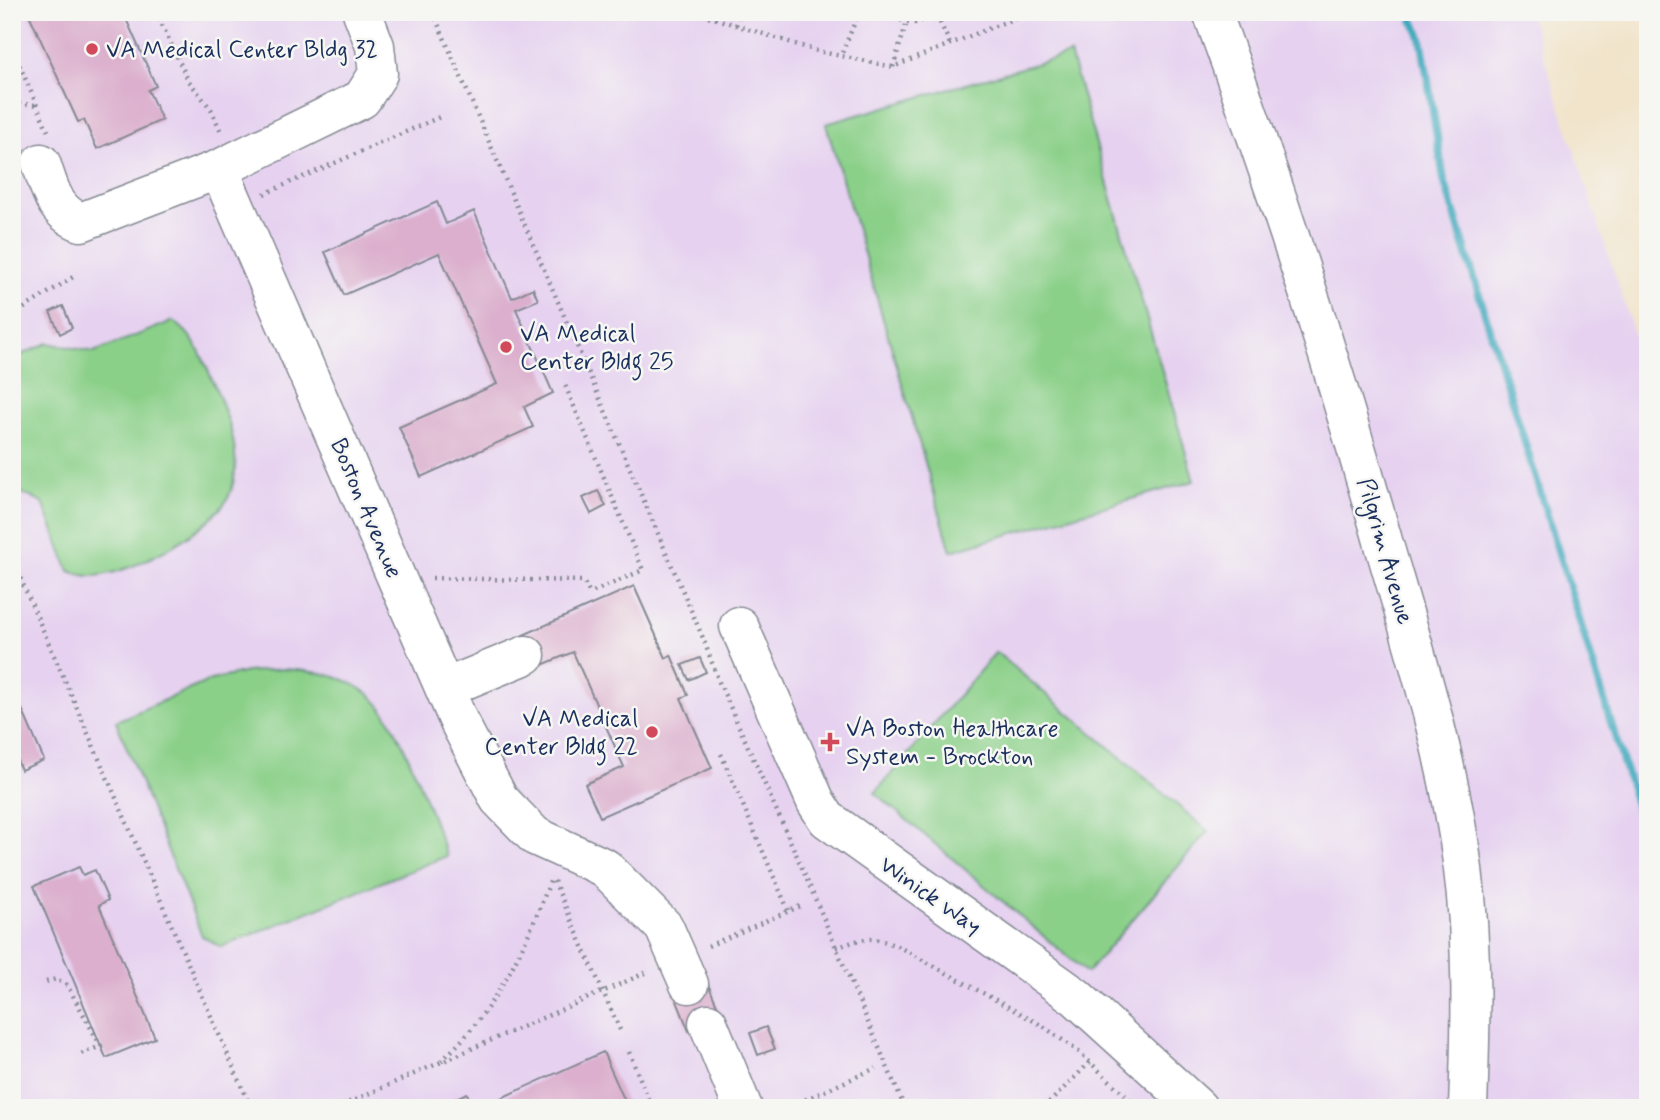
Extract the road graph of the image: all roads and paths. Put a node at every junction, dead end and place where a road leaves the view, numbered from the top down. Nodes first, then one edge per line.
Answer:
1 (156, 12) edge
2 (362, 12) edge
3 (433, 12) edge
4 (695, 12) edge
5 (740, 12) edge
6 (859, 12) edge
7 (946, 12) edge
8 (1030, 12) edge
9 (1212, 12) edge
10 (711, 15) edge
11 (937, 16) junction
12 (907, 22) junction
13 (736, 25) junction
14 (950, 44) junction
15 (12, 48) edge
16 (14, 55) edge
17 (841, 56) junction
18 (893, 68) junction
19 (12, 103) edge
20 (37, 105) junction
21 (442, 116) dead end
22 (221, 152) junction
23 (47, 153) joint
24 (263, 194) dead end
25 (76, 275) dead end
26 (12, 316) edge
27 (565, 385) dead end
28 (12, 559) edge
29 (427, 578) dead end
30 (739, 626) dead end
31 (526, 655) dead end
32 (445, 688) junction
33 (721, 754) dead end
34 (555, 870) dead end
35 (552, 877) junction
36 (803, 905) dead end
37 (789, 912) junction
38 (836, 948) junction
39 (695, 966) joint
40 (654, 970) dead end
41 (46, 982) dead end
42 (604, 992) junction
43 (708, 1023) dead end
44 (620, 1030) dead end
45 (629, 1052) dead end
46 (78, 1055) dead end
47 (1090, 1062) junction
48 (438, 1064) junction
49 (876, 1068) dead end
50 (250, 1108) edge
51 (337, 1108) edge
52 (652, 1108) edge
53 (743, 1108) edge
54 (786, 1108) edge
55 (907, 1108) edge
56 (1044, 1108) edge
57 (1139, 1108) edge
58 (1198, 1108) edge
59 (1468, 1108) edge

1 - 22 path
2 - 22 lane
3 - 38 path
4 - 10 path
5 - 13 path
6 - 12 path
6 - 17 path
7 - 11 path
8 - 14 path
9 - 59 lane, Pilgrim Avenue
10 - 13 path
11 - 12 path
11 - 14 path
12 - 18 path
13 - 17 path
14 - 18 path
15 - 16 path
16 - 20 path
17 - 18 path
19 - 20 path
20 - 23 path
21 - 24 path
22 - 23 lane
22 - 32 lane, Boston Avenue
25 - 26 path
27 - 29 path
28 - 50 path
30 - 58 lane, Winick Way
31 - 32 lane
32 - 39 lane, Boston Avenue
33 - 37 path
34 - 35 path
35 - 42 path
35 - 48 path
36 - 37 path
37 - 39 path
38 - 47 path
38 - 55 path
40 - 42 path
41 - 46 path
42 - 44 path
42 - 48 path
43 - 53 lane
45 - 52 path
47 - 56 path
47 - 57 path
48 - 51 path
49 - 54 path

